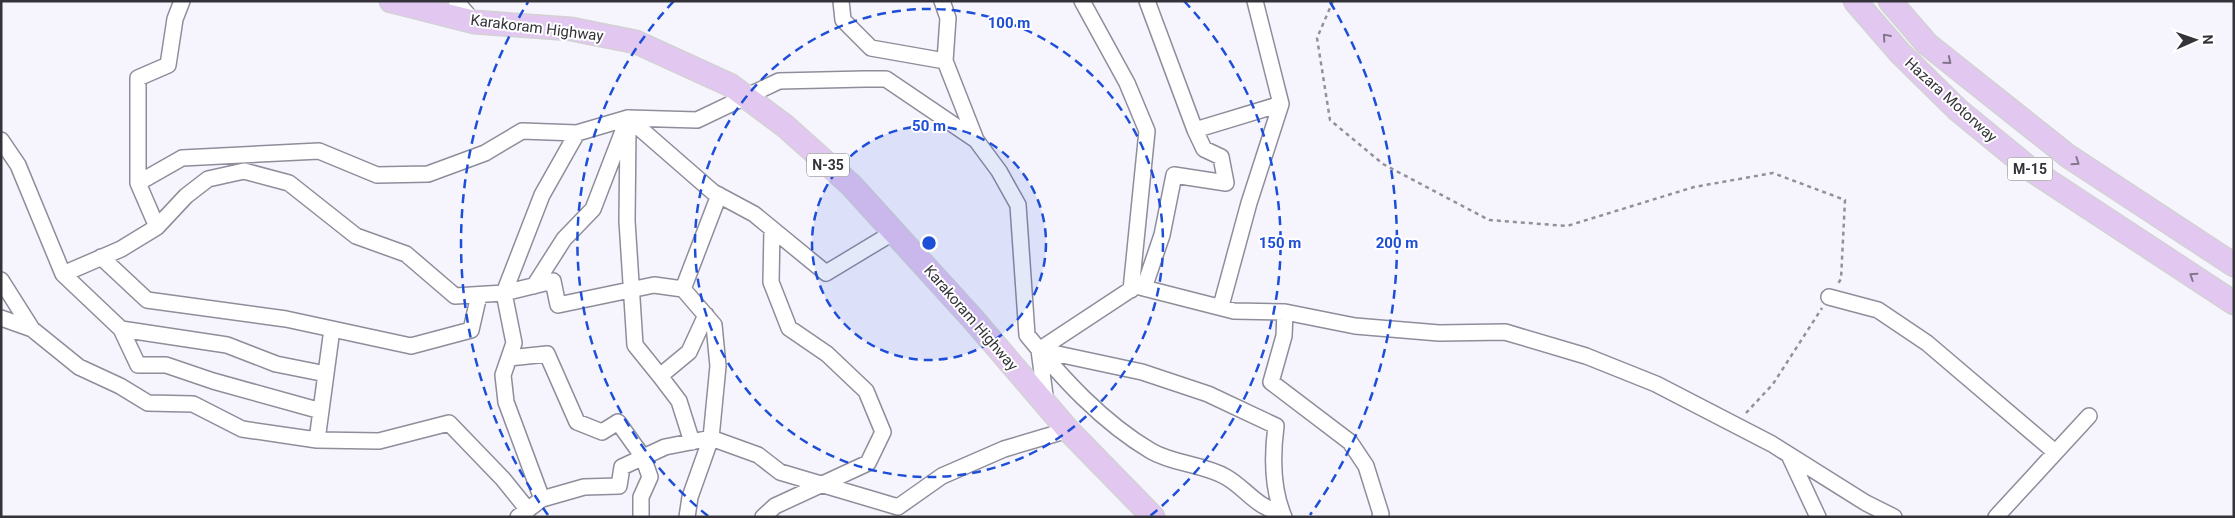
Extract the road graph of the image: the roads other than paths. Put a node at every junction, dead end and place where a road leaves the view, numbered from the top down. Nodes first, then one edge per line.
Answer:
1 (182, 1) edge
2 (391, 1) edge
3 (456, 1) edge
4 (841, 1) edge
5 (942, 1) edge
6 (1082, 1) edge
7 (1147, 1) edge
8 (1255, 1) edge
9 (1855, 1) edge
10 (1890, 1) edge
11 (474, 22) junction
12 (945, 61) junction
13 (746, 97) junction
14 (1282, 104) junction
15 (628, 118) junction
16 (1195, 130) junction
17 (577, 133) junction
18 (1, 140) edge
19 (976, 140) junction
20 (138, 183) junction
21 (719, 195) junction
22 (157, 228) junction
23 (772, 229) junction
24 (894, 232) junction
25 (101, 257) junction
26 (2234, 265) edge
27 (62, 274) junction
28 (1, 280) edge
29 (534, 286) junction
30 (632, 289) junction
31 (683, 289) junction
32 (1137, 289) junction
33 (504, 293) junction
34 (479, 295) junction
35 (1829, 297) road end
36 (2234, 303) edge
37 (1221, 306) junction
38 (1285, 312) junction
39 (706, 315) junction
40 (1, 318) edge
41 (32, 329) junction
42 (121, 329) junction
43 (332, 329) junction
44 (1039, 350) junction
45 (509, 358) junction
46 (326, 374) junction
47 (660, 376) junction
48 (1046, 404) junction
49 (321, 411) junction
50 (2088, 416) dead end
51 (1068, 430) junction
52 (711, 438) junction
53 (317, 440) junction
54 (692, 442) junction
55 (2055, 452) junction
56 (1789, 455) junction
57 (644, 458) junction
58 (823, 484) junction
59 (542, 500) junction
60 (902, 512) edge
61 (523, 513) edge
62 (1275, 514) edge
63 (641, 517) edge
64 (687, 517) edge
65 (763, 517) edge
66 (1153, 517) edge
67 (1380, 517) edge
68 (1818, 517) edge
69 (1894, 517) edge
70 (1996, 517) edge

1 - 20 street
2 - 11 highway, Karakoram Highway / N-35
3 - 11 street
4 - 12 street
5 - 12 street
6 - 32 street
7 - 16 street
8 - 14 street
36 -> 9 highway, Hazara Motorway / M-15
10 -> 26 highway, Hazara Motorway / M-15
11 - 13 highway, Karakoram Highway / N-35
12 - 19 street
13 - 15 street
13 - 19 street
13 - 24 highway, Karakoram Highway / N-35
14 - 16 street
14 - 37 street
15 - 17 street
15 - 21 street
15 - 29 street
15 - 30 street
16 - 32 street
17 - 20 street
17 - 33 street
18 - 27 street
19 - 44 street
20 - 22 street
21 - 23 street
21 - 31 street
22 - 25 street
22 - 34 street
23 - 24 street
23 - 58 street
24 - 48 highway, Karakoram Highway / N-35
25 - 27 street
25 - 43 street
27 - 42 street
28 - 41 street
29 - 30 street
29 - 33 street
30 - 31 street
30 - 47 street
31 - 39 street
32 - 37 street
32 - 44 street
33 - 34 street
33 - 45 street
34 - 43 street
35 - 55 street
37 - 38 street
38 - 56 street
38 - 67 street
39 - 47 street
39 - 52 street
40 - 41 street
41 - 53 street
42 - 46 street
42 - 49 street
43 - 46 street
44 - 48 street
44 - 62 street
44 - 62 street
45 - 57 street
45 - 59 street
46 - 49 street
47 - 54 street
48 - 51 highway, Karakoram Highway / N-35
49 - 53 street
50 - 55 street
51 - 60 street
51 - 66 highway, Karakoram Highway / N-35
52 - 54 street
52 - 58 street
52 - 64 street
53 - 61 street
54 - 57 street
55 - 70 street
56 - 68 street
56 - 69 street
57 - 59 street
57 - 63 street
58 - 60 street
58 - 65 street
59 - 61 street

